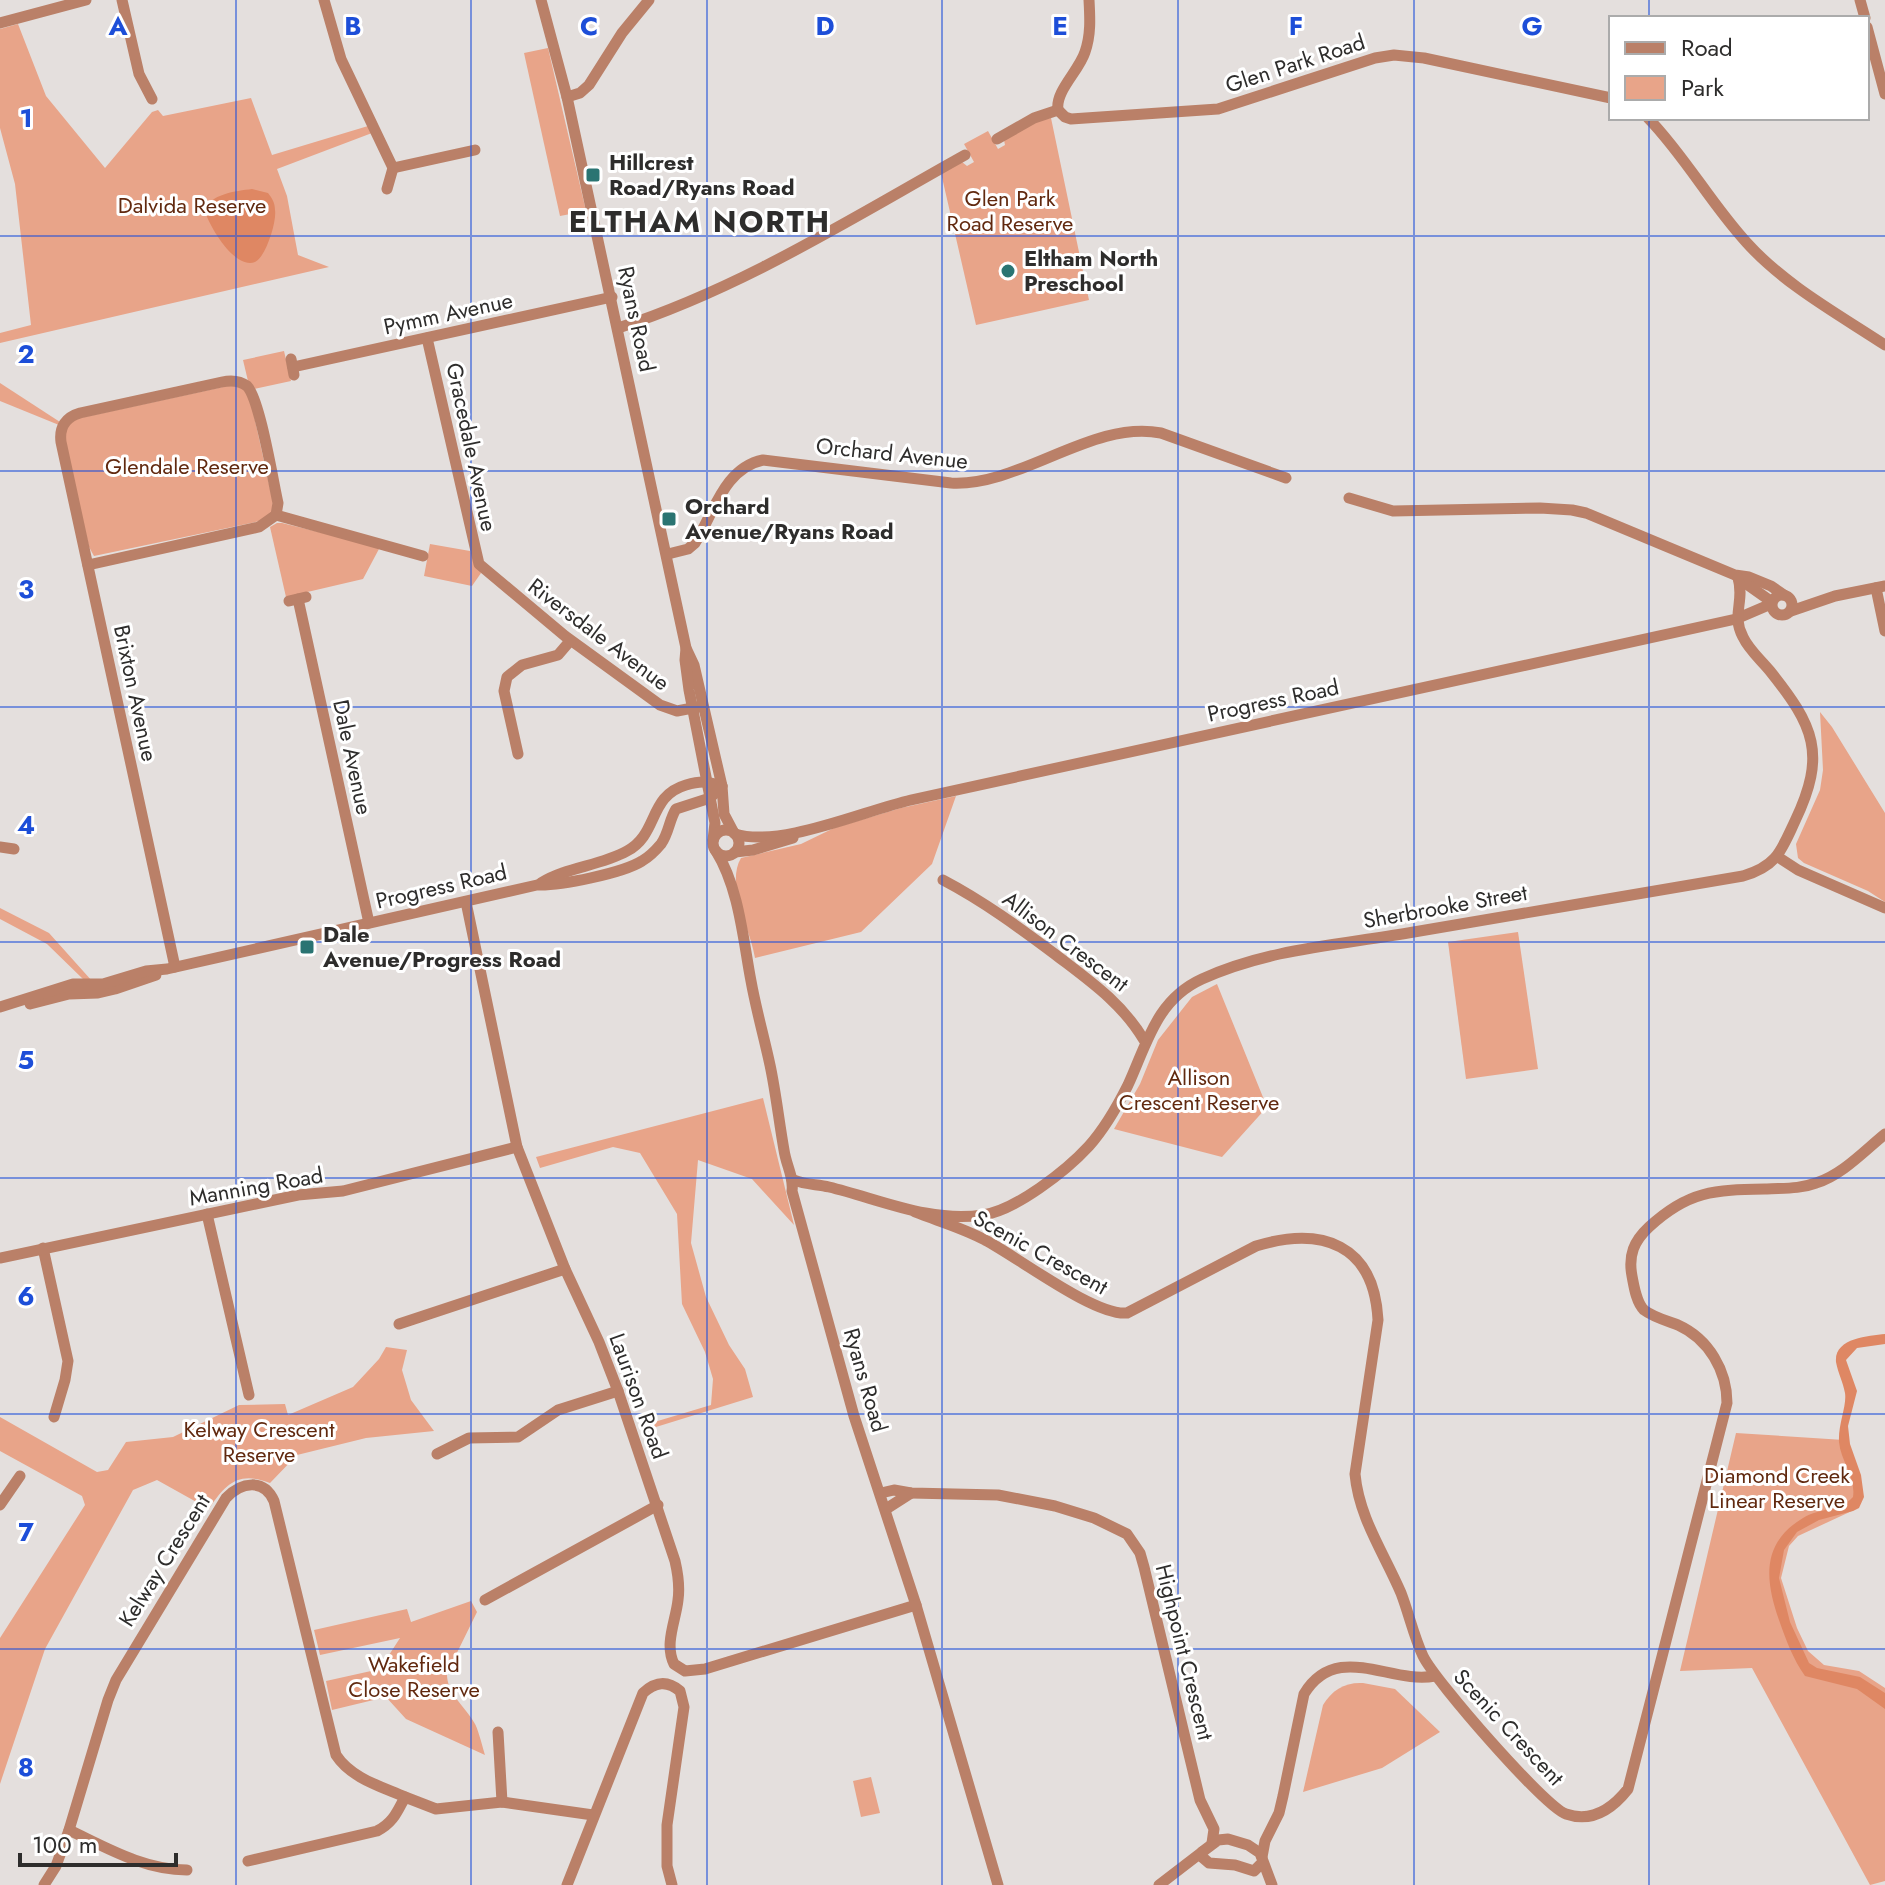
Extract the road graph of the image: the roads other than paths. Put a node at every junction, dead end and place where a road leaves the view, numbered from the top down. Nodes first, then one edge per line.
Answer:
1 (86, 0) edge
2 (122, 0) edge
3 (324, 0) edge
4 (541, 0) edge
5 (649, 0) edge
6 (1089, 0) edge
7 (48, 5) edge
8 (0, 23) edge
9 (1869, 34) edge
10 (1885, 94) edge
11 (567, 97) junction
12 (1609, 98) edge
13 (152, 99) dead end
14 (1058, 110) junction
15 (1650, 120) edge
16 (997, 138) dead end
17 (475, 150) dead end
18 (965, 155) dead end
19 (393, 168) junction
20 (387, 189) dead end
21 (612, 297) junction
22 (618, 328) junction
23 (427, 338) junction
24 (1885, 345) edge
25 (293, 367) dead end
26 (1286, 478) dead end
27 (1348, 499) dead end
28 (276, 515) junction
29 (668, 554) junction
30 (423, 556) dead end
31 (479, 564) joint
32 (88, 565) junction
33 (1737, 576) junction
34 (1880, 587) edge
35 (1786, 596) junction
36 (1835, 596) junction
37 (297, 599) dead end
38 (1773, 607) junction
39 (1791, 611) junction
40 (1736, 619) junction
41 (1885, 631) edge
42 (570, 641) junction
43 (698, 708) junction
44 (518, 754) dead end
45 (706, 780) junction
46 (722, 786) junction
47 (710, 798) junction
48 (807, 830) junction
49 (734, 833) junction
50 (715, 846) junction
51 (0, 847) edge
52 (14, 849) dead end
53 (735, 852) junction
54 (1778, 857) junction
55 (731, 879) junction
56 (943, 880) dead end
57 (537, 885) junction
58 (466, 902) junction
59 (1885, 908) edge
60 (369, 923) junction
61 (171, 968) junction
62 (0, 1007) edge
63 (1144, 1040) junction
64 (1885, 1134) edge
65 (517, 1147) junction
66 (794, 1180) junction
67 (915, 1212) junction
68 (207, 1214) junction
69 (43, 1248) junction
70 (0, 1258) edge
71 (565, 1269) junction
72 (399, 1324) dead end
73 (618, 1391) junction
74 (249, 1395) dead end
75 (54, 1417) dead end
76 (437, 1454) dead end
77 (20, 1476) dead end
78 (881, 1493) junction
79 (911, 1493) junction
80 (0, 1505) edge
81 (658, 1505) junction
82 (886, 1509) junction
83 (485, 1600) dead end
84 (916, 1605) junction
85 (1435, 1676) junction
86 (498, 1732) dead end
87 (405, 1797) junction
88 (502, 1802) junction
89 (1205, 1812) junction
90 (593, 1815) junction
91 (1274, 1821) junction
92 (69, 1830) junction
93 (1228, 1839) junction
94 (1212, 1843) junction
95 (1241, 1843) junction
96 (1202, 1852) junction
97 (248, 1861) dead end
98 (1209, 1863) junction
99 (1260, 1864) junction
100 (187, 1870) dead end
101 (1163, 1882) edge
102 (44, 1885) edge
103 (567, 1885) edge
104 (672, 1885) edge
105 (998, 1885) edge
106 (1270, 1885) edge

1 - 7 street
2 - 13 street
3 - 19 street
4 - 11 street, Ryans Road
5 - 11 street
6 - 14 street
7 - 8 street
9 - 10 street
11 - 21 street, Ryans Road
12 - 14 street, Glen Park Road
14 - 16 street
15 - 24 street
17 - 19 street
18 - 22 street
19 - 20 street
21 - 22 street, Ryans Road
21 - 23 street, Pymm Avenue
22 - 29 street, Ryans Road
23 - 25 street, Pymm Avenue
23 - 31 street, Gracedale Avenue
26 - 29 street, Orchard Avenue
27 - 33 street
28 - 30 street
28 - 32 street
28 - 32 street, Brixton Avenue
29 - 43 street, Ryans Road
31 - 42 street, Riversdale Avenue
32 - 61 street, Brixton Avenue
33 - 35 street
33 - 38 street
33 - 40 street
34 - 36 street
34 - 41 street
35 - 36 street
35 - 38 street
35 - 39 street
36 - 39 street
37 - 60 street, Dale Avenue
38 - 39 street
38 - 40 street, Progress Road
40 - 48 street, Progress Road
40 - 54 street
42 - 43 street, Riversdale Avenue
42 - 44 street
43 - 45 street, Ryans Road
43 - 46 street, Ryans Road
45 - 46 street
45 - 47 street, Ryans Road
45 - 57 street, Progress Road
46 - 47 street, Progress Road
46 - 49 street, Ryans Road
47 - 50 street, Ryans Road
47 - 57 street, Progress Road
48 - 49 street, Progress Road
48 - 53 street, Progress Road
49 - 50 street
49 - 53 street
50 - 53 street
50 - 55 street, Ryans Road
51 - 52 street
53 - 55 street, Ryans Road
54 - 59 street
54 - 63 street, Sherbrooke Street
55 - 66 street, Ryans Road
56 - 63 street, Allison Crescent
57 - 58 street, Progress Road
58 - 60 street, Progress Road
58 - 65 street, Laurison Road
60 - 61 street, Progress Road
61 - 62 street, Progress Road
63 - 67 street
64 - 85 street, Scenic Crescent
65 - 68 street, Manning Road
65 - 71 street, Laurison Road
66 - 67 street
66 - 78 street, Ryans Road
67 - 85 street, Scenic Crescent
68 - 69 street, Manning Road
68 - 74 street
69 - 70 street, Manning Road
69 - 75 street
71 - 72 street
71 - 73 street, Laurison Road
73 - 76 street
73 - 81 street, Laurison Road
77 - 80 street
78 - 79 street, Highpoint Crescent
78 - 82 street, Ryans Road
79 - 82 street
79 - 89 street, Highpoint Crescent
81 - 83 street
81 - 84 street, Laurison Road
82 - 84 street, Ryans Road
84 - 105 street, Ryans Road
85 - 91 street
86 - 88 street
87 - 88 street
87 - 92 street, Kelway Crescent
87 - 97 street
88 - 90 street
89 - 93 street, Highpoint Crescent
89 - 94 street, Highpoint Crescent
90 - 103 street
90 - 104 street
91 - 95 street
91 - 99 street
92 - 100 street
92 - 102 street, Kelway Crescent
93 - 94 street
93 - 95 street
94 - 96 street
95 - 99 street
96 - 98 street
96 - 101 street
98 - 99 street
98 - 101 street
99 - 106 street

